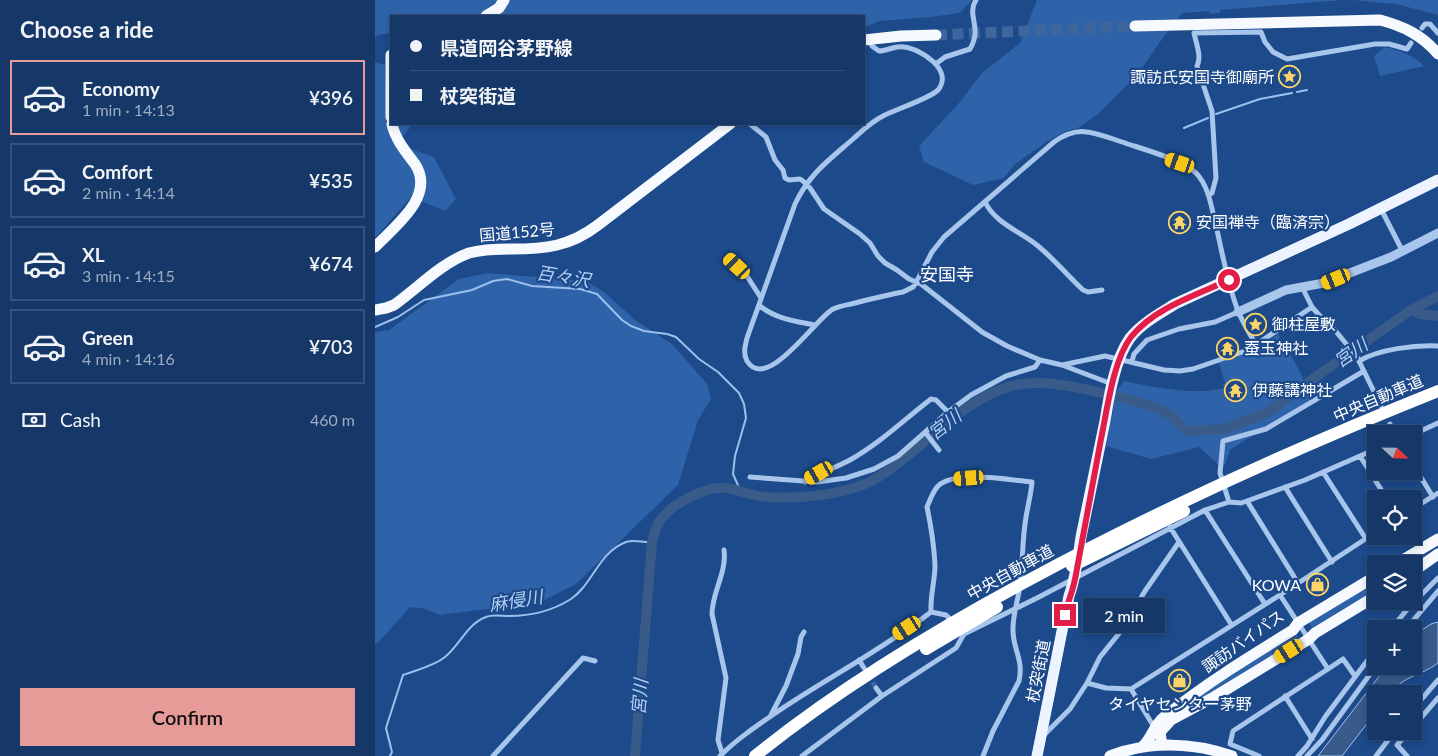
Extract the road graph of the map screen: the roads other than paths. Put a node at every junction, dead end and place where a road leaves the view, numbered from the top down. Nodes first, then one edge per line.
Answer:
1 (504, 0) edge
2 (976, 0) edge
3 (488, 15) edge
4 (1135, 26) tunnel mouth
5 (1422, 28) dead end
6 (1438, 33) edge
7 (936, 35) tunnel mouth
8 (866, 40) edge
9 (1411, 43) dead end
10 (1438, 54) edge
11 (937, 63) junction
12 (392, 125) edge
13 (729, 125) edge
14 (750, 125) edge
15 (1438, 180) edge
16 (806, 184) junction
17 (1208, 196) junction
18 (985, 202) junction
19 (1381, 208) junction
20 (1438, 233) edge
21 (375, 247) edge
22 (1403, 252) junction
23 (728, 258) dead end
24 (1229, 280) junction
25 (917, 281) junction
26 (1302, 287) junction
27 (1103, 290) dead end
28 (761, 298) junction
29 (759, 305) junction
30 (1312, 307) junction
31 (375, 310) edge
32 (1238, 312) junction
33 (814, 325) junction
34 (1256, 345) junction
35 (1438, 346) edge
36 (1358, 359) junction
37 (1040, 360) junction
38 (1132, 361) junction
39 (1062, 364) junction
40 (1364, 371) junction
41 (1112, 386) junction
42 (1438, 391) edge
43 (1438, 400) edge
44 (1381, 406) dead end
45 (948, 412) junction
46 (1437, 425) edge
47 (1423, 430) edge
48 (925, 433) junction
49 (938, 449) dead end
50 (1367, 453) edge
51 (1360, 456) junction
52 (1323, 472) junction
53 (750, 477) dead end
54 (1423, 478) edge
55 (805, 482) junction
56 (1230, 484) junction
57 (1285, 487) junction
58 (1381, 490) edge
59 (1435, 495) edge
60 (1247, 501) junction
61 (1229, 502) junction
62 (1422, 503) edge
63 (1205, 510) junction
64 (1170, 527) junction
65 (1366, 539) joint
66 (1438, 539) edge
67 (1179, 542) junction
68 (725, 550) dead end
69 (1438, 554) edge
70 (1411, 555) edge
71 (1332, 562) junction
72 (1422, 565) edge
73 (1076, 577) junction
74 (1438, 578) edge
75 (1367, 581) edge
76 (1298, 583) junction
77 (1438, 591) edge
78 (1280, 595) junction
79 (1367, 601) edge
80 (1265, 604) junction
81 (1017, 606) junction
82 (931, 612) junction
83 (1398, 620) edge
84 (1414, 620) edge
85 (1298, 623) junction
86 (1231, 624) junction
87 (955, 631) junction
88 (804, 632) dead end
89 (1309, 639) junction
90 (859, 660) junction
91 (595, 661) dead end
92 (1367, 661) edge
93 (864, 668) dead end
94 (1328, 669) junction
95 (1369, 675) edge
96 (1355, 676) junction
97 (1438, 680) edge
98 (1087, 683) junction
99 (877, 688) tunnel mouth
100 (1131, 689) junction
101 (882, 696) junction
102 (1285, 696) junction
103 (1438, 698) edge
104 (1422, 699) edge
105 (770, 717) junction
106 (1422, 717) edge
107 (1154, 727) junction
108 (1040, 738) junction
109 (1311, 739) junction
110 (1388, 740) edge
111 (1401, 740) edge
112 (1161, 745) junction
113 (1142, 747) junction
114 (721, 755) edge
115 (493, 756) edge
116 (755, 756) edge
117 (769, 756) edge
118 (801, 756) edge
119 (983, 756) edge
120 (1037, 756) edge
121 (1110, 756) edge
122 (1232, 756) edge
123 (1259, 756) edge
124 (1298, 756) edge
125 (1307, 756) edge
126 (1375, 756) edge
127 (1407, 756) edge

1 - 3 highway
2 - 11 street
4 - 10 highway
5 - 6 street
7 - 8 highway
8 - 11 street
9 - 17 street
11 - 16 street
12 - 21 highway
13 - 31 highway, 国道152号
14 - 16 street
15 - 19 main road
16 - 25 street
16 - 28 street
17 - 18 street
17 - 24 street
18 - 25 street
18 - 27 street
19 - 22 street
19 - 24 main road
20 - 22 street
22 - 26 street
23 - 28 street
24 - 32 street
24 - 41 main road, 杖突街道
25 - 33 street
25 - 37 street
26 - 30 street
26 - 32 street
28 - 29 street
29 - 33 street
29 - 33 street
30 - 34 street
30 - 36 street
32 - 34 street
32 - 38 street
34 - 38 street
35 - 36 street
36 - 40 street
37 - 39 street
37 - 45 street
38 - 39 street
39 - 41 street
40 - 44 street
40 - 61 street
41 - 73 main road, 杖突街道
42 - 56 highway, 中央自動車道
43 - 56 highway, 中央自動車道
45 - 48 street
45 - 55 street
46 - 47 street
48 - 49 street
48 - 55 street
50 - 51 street
51 - 52 street
51 - 58 street
52 - 57 street
52 - 65 street
53 - 55 street
54 - 59 street
56 - 87 highway, 中央自動車道
57 - 60 street
57 - 71 street
59 - 62 street
60 - 61 street
60 - 76 street
61 - 63 street
63 - 64 street
63 - 80 street
64 - 67 street
64 - 73 street
65 - 71 street
66 - 70 highway
67 - 86 street
67 - 98 street
68 - 114 street
69 - 72 highway
71 - 76 street
73 - 81 street
73 - 108 main road, 杖突街道
74 - 83 street
75 - 85 highway, 諏訪バイパス
76 - 78 street
77 - 84 street
78 - 80 street
78 - 85 street
79 - 89 highway, 諏訪バイパス
80 - 86 street
81 - 82 street
81 - 87 street
81 - 119 street
82 - 87 street
82 - 90 street
85 - 89 street
85 - 107 highway, 諏訪バイパス
86 - 100 street
87 - 101 street
87 - 116 highway, 中央自動車道
87 - 117 highway, 中央自動車道
88 - 105 street
89 - 94 street
89 - 112 highway, 諏訪バイパス
90 - 93 street
90 - 105 street
91 - 115 street
92 - 96 street
94 - 96 street
94 - 102 street
95 - 125 street
96 - 109 street
97 - 104 street
98 - 100 street
98 - 108 street
99 - 101 street
100 - 107 street
101 - 118 street
102 - 109 street
102 - 123 street
103 - 106 street
105 - 114 street
107 - 113 highway, 諏訪バイパス
108 - 120 main road, 杖突街道
109 - 124 street
110 - 126 street
111 - 127 street
112 - 113 highway
112 - 122 highway
113 - 121 highway

